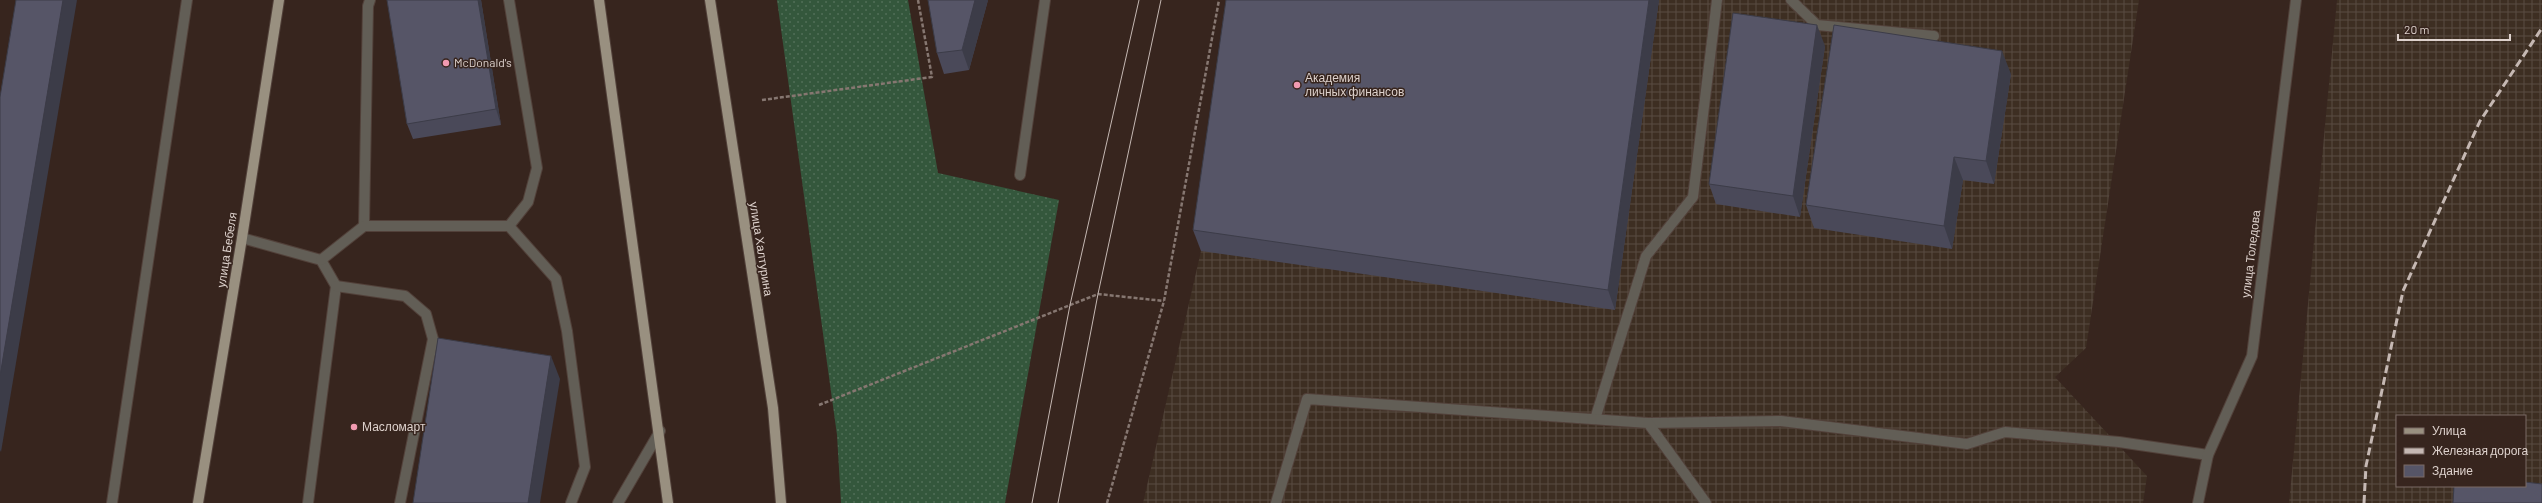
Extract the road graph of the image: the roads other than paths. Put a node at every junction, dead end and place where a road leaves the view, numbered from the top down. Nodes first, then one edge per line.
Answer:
1 (187, 0) edge
2 (278, 0) edge
3 (370, 0) edge
4 (509, 0) edge
5 (599, 0) edge
6 (710, 0) edge
7 (1045, 0) edge
8 (1717, 0) edge
9 (1791, 0) edge
10 (2296, 0) edge
11 (1934, 36) dead end
12 (1020, 175) dead end
13 (364, 226) junction
14 (509, 226) junction
15 (242, 238) junction
16 (321, 260) junction
17 (336, 286) junction
18 (1596, 419) junction
19 (1648, 423) junction
20 (660, 431) junction
21 (2208, 455) junction
22 (112, 503) edge
23 (198, 503) edge
24 (308, 503) edge
25 (400, 503) edge
26 (571, 503) edge
27 (618, 503) edge
28 (668, 503) edge
29 (782, 503) edge
30 (1276, 503) edge
31 (1706, 503) edge
32 (2198, 503) edge

1 - 22 street
2 - 15 main road, улица Бебеля
3 - 13 street
4 - 14 street
5 - 20 main road
6 - 29 main road, улица Халтурина
7 - 12 street
8 - 18 street
9 - 11 street
10 - 21 street, улица Толедова
13 - 14 street
13 - 16 street
14 - 26 street
15 - 16 street
15 - 23 main road, улица Бебеля
16 - 17 street
17 - 24 street
17 - 25 street
18 - 19 street
18 - 30 street
19 - 21 street
19 - 31 street
20 - 27 street
20 - 28 main road
21 - 32 street, улица Толедова

